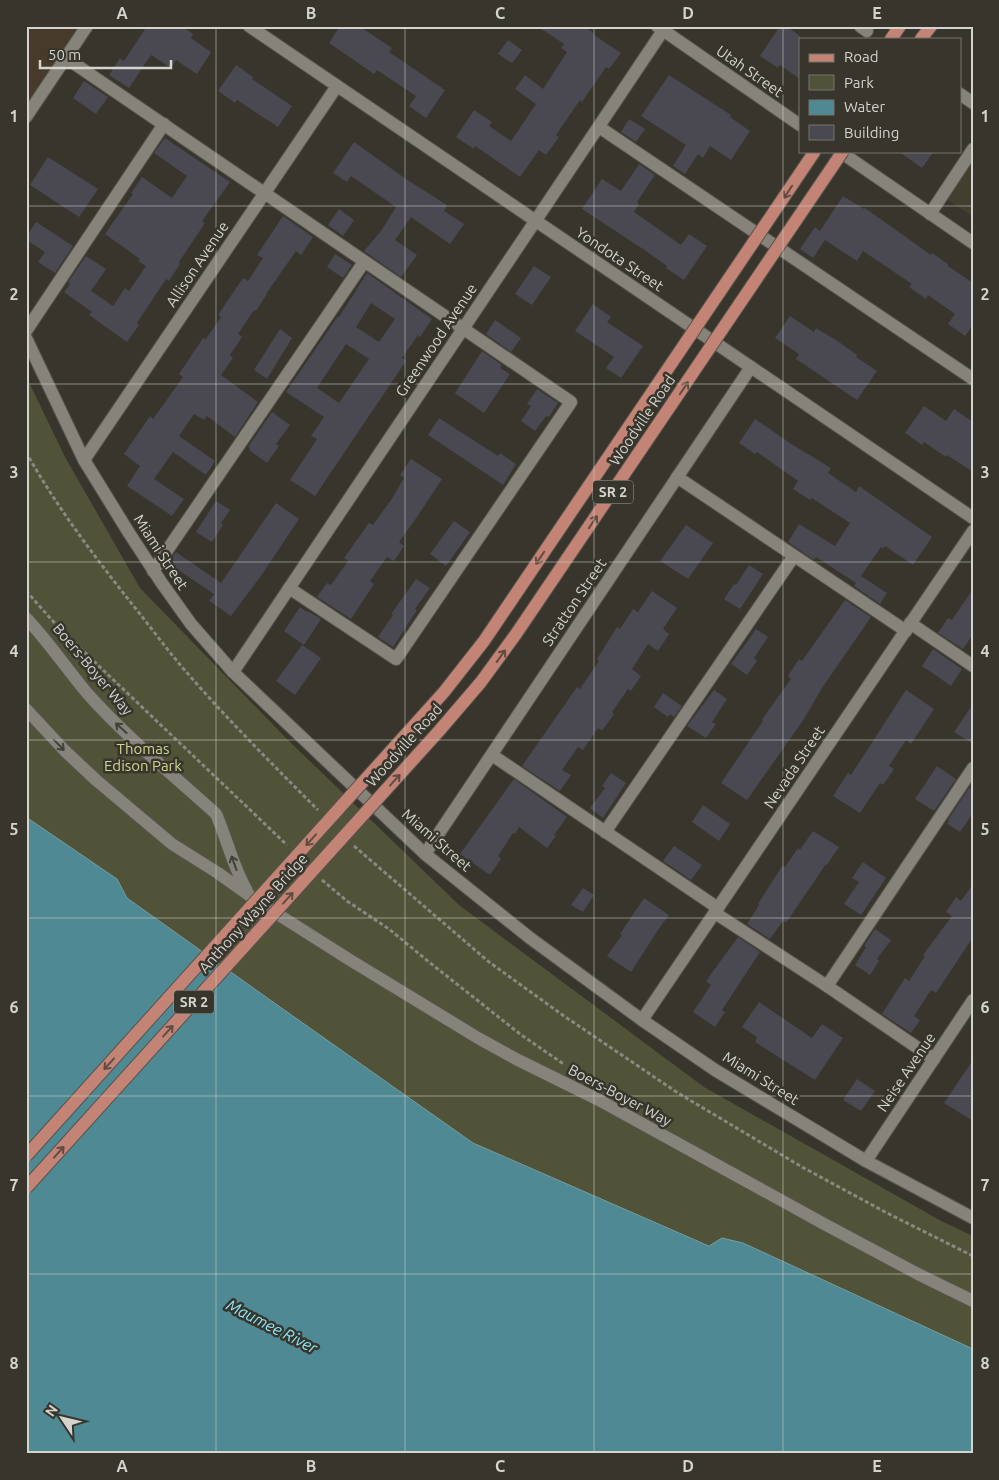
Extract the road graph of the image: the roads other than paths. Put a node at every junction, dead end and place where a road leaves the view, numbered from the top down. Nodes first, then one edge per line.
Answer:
1 (87, 26) edge
2 (248, 26) edge
3 (900, 26) edge
4 (930, 26) edge
5 (662, 28) edge
6 (892, 38) edge
7 (922, 38) edge
8 (66, 58) junction
9 (337, 86) junction
10 (962, 95) edge
11 (973, 103) edge
12 (26, 117) edge
13 (164, 124) junction
14 (799, 124) edge
15 (599, 127) junction
16 (973, 149) edge
17 (814, 152) edge
18 (840, 152) edge
19 (842, 152) edge
20 (264, 194) junction
21 (930, 214) junction
22 (535, 221) junction
23 (973, 243) edge
24 (364, 262) junction
25 (463, 330) junction
26 (26, 332) edge
27 (26, 338) edge
28 (751, 367) junction
29 (973, 379) edge
30 (84, 460) junction
31 (677, 477) junction
32 (973, 518) edge
33 (973, 531) edge
34 (794, 556) junction
35 (153, 571) junction
36 (289, 588) junction
37 (26, 618) edge
38 (908, 627) junction
39 (973, 666) edge
40 (233, 672) junction
41 (26, 709) edge
42 (492, 755) junction
43 (973, 768) edge
44 (344, 803) joint
45 (362, 816) joint
46 (605, 832) junction
47 (425, 854) junction
48 (260, 903) junction
49 (717, 910) junction
50 (827, 986) junction
51 (973, 1000) edge
52 (642, 1020) junction
53 (934, 1058) junction
54 (26, 1156) edge
55 (866, 1161) junction
56 (26, 1188) edge
57 (973, 1218) edge
58 (973, 1300) edge

1 - 8 street
2 - 9 street, Yondota Street
3 - 6 main road
4 - 7 main road
5 - 14 street, Utah Street
5 - 15 street, Greenwood Avenue
8 - 12 street
8 - 13 street
9 - 20 street, Allison Avenue
9 - 22 street, Yondota Street
10 - 11 street
13 - 20 street
13 - 26 street
15 - 22 street, Greenwood Avenue
15 - 29 street
16 - 21 street
17 -> 44 main road, Woodville Road / SR 2, bridge
18 - 21 street
45 -> 19 main road, Woodville Road / SR 2, bridge
20 - 24 street
20 - 30 street, Allison Avenue
21 - 23 street
22 - 25 street, Greenwood Avenue
22 - 28 street, Yondota Street
24 - 25 street
24 - 35 street
25 - 36 street, Greenwood Avenue
25 - 36 street
27 - 30 street, Miami Street
28 - 31 street, Stratton Street
28 - 32 street, Yondota Street
30 - 35 street, Miami Street
31 - 34 street
31 - 42 street, Stratton Street
33 - 38 street, Nevada Street
34 - 38 street
34 - 46 street
35 - 40 street, Miami Street
36 - 40 street, Greenwood Avenue
48 -> 37 street, Boers-Boyer Way
38 - 39 street
38 - 49 street, Nevada Street
40 - 47 street, Miami Street
41 -> 48 street, Boers-Boyer Way
42 - 46 street
42 - 47 street, Stratton Street
43 - 50 street
44 -> 54 main road, Anthony Wayne Bridge / SR 2, bridge
56 -> 45 main road, Anthony Wayne Bridge / SR 2, bridge
46 - 49 street
47 - 52 street, Miami Street
48 - 58 street, Boers-Boyer Way
49 - 50 street
49 - 52 street, Nevada Street
50 - 53 street
51 - 53 street, Neise Avenue
52 - 55 street, Miami Street
53 - 55 street, Neise Avenue
55 - 57 street, Miami Street

